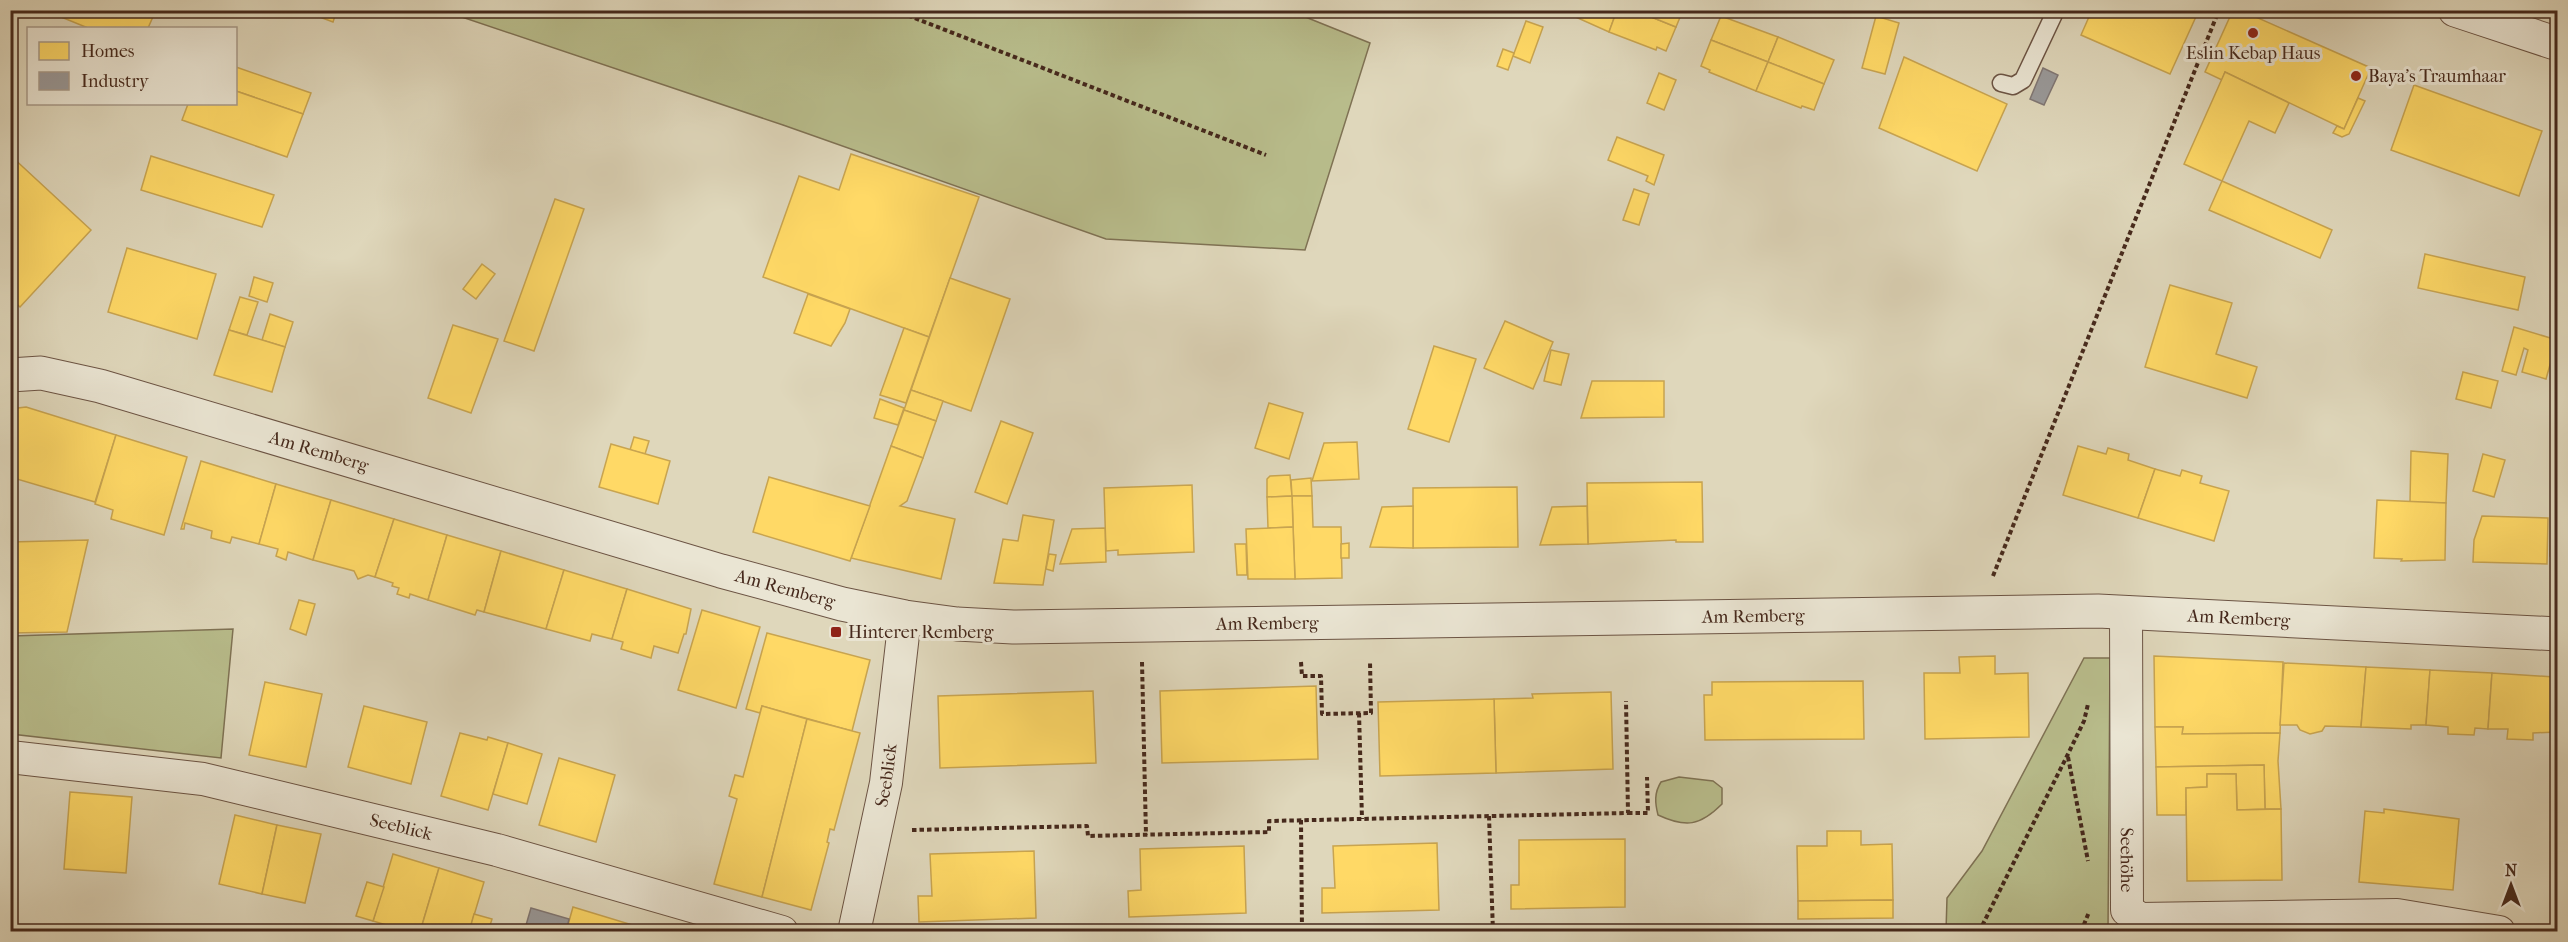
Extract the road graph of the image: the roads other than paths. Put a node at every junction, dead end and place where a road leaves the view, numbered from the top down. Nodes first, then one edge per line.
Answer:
1 (2056, 10) edge
2 (2455, 10) edge
3 (2558, 44) edge
4 (2001, 83) dead end
5 (10, 375) edge
6 (2126, 612) junction
7 (905, 617) junction
8 (2558, 634) edge
9 (10, 757) edge
10 (783, 932) edge
11 (854, 932) edge
12 (2499, 932) edge

1 - 4 lane
2 - 3 street
5 - 7 street, Am Remberg
6 - 7 street, Am Remberg
6 - 8 street, Am Remberg
6 - 12 street, Seehöhe
7 - 11 street, Seeblick
9 - 10 street, Seeblick

